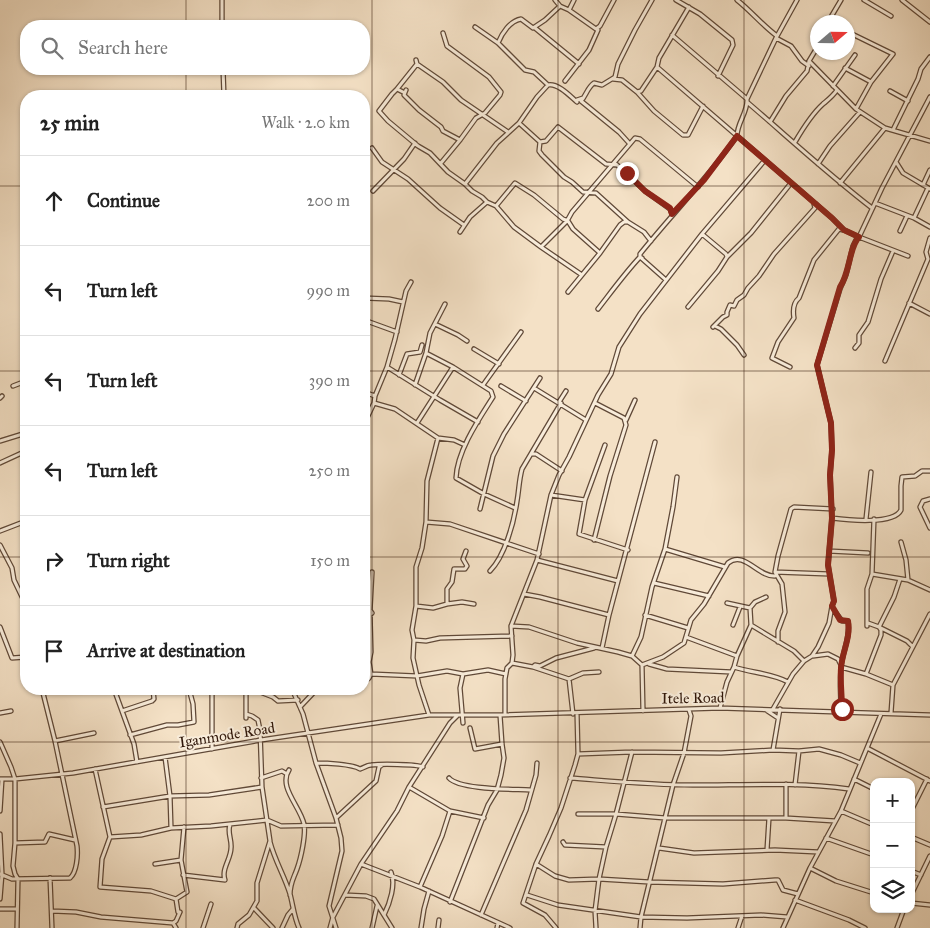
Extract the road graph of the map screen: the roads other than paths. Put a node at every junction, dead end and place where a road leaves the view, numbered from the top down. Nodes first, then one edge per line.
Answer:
1 (222, 0) edge
2 (555, 0) edge
3 (574, 0) edge
4 (614, 0) edge
5 (652, 0) edge
6 (676, 0) edge
7 (736, 0) edge
8 (797, 0) edge
9 (841, 0) edge
10 (864, 0) edge
11 (902, 0) edge
12 (908, 1) edge
13 (560, 6) junction
14 (689, 7) junction
15 (569, 10) junction
16 (834, 15) edge
17 (890, 16) dead end
18 (222, 20) edge
19 (930, 22) edge
20 (475, 27) dead end
21 (534, 28) junction
22 (596, 29) junction
23 (443, 33) dead end
24 (672, 35) junction
25 (855, 35) edge
26 (776, 37) junction
27 (498, 43) junction
28 (930, 57) edge
29 (810, 60) edge
30 (851, 60) edge
31 (808, 63) junction
32 (578, 64) junction
33 (657, 67) junction
34 (846, 68) junction
35 (224, 75) edge
36 (718, 76) junction
37 (613, 78) junction
38 (566, 80) dead end
39 (871, 82) junction
40 (548, 85) junction
41 (832, 86) junction
42 (397, 89) junction
43 (224, 90) edge
44 (837, 90) junction
45 (890, 91) dead end
46 (637, 92) junction
47 (930, 97) edge
48 (584, 98) junction
49 (747, 101) junction
50 (908, 101) junction
51 (928, 104) edge
52 (703, 106) junction
53 (856, 108) junction
54 (860, 112) junction
55 (481, 114) junction
56 (770, 122) junction
57 (519, 123) junction
58 (885, 128) junction
59 (893, 130) junction
60 (508, 132) junction
61 (910, 135) junction
62 (737, 136) junction
63 (460, 140) junction
64 (930, 141) edge
65 (540, 142) junction
66 (795, 142) junction
67 (415, 143) junction
68 (629, 143) junction
69 (372, 148) dead end
70 (765, 160) junction
71 (896, 161) junction
72 (441, 163) junction
73 (615, 163) junction
74 (818, 164) junction
75 (392, 170) junction
76 (930, 170) edge
77 (791, 183) junction
78 (840, 183) junction
79 (465, 184) junction
80 (923, 185) junction
81 (698, 187) junction
82 (929, 188) edge
83 (374, 191) dead end
84 (588, 193) junction
85 (487, 202) junction
86 (875, 203) junction
87 (496, 206) junction
88 (816, 206) junction
89 (872, 208) junction
90 (672, 214) junction
91 (907, 216) junction
92 (914, 218) junction
93 (567, 221) junction
94 (628, 222) junction
95 (464, 225) junction
96 (930, 227) edge
97 (844, 230) junction
98 (900, 231) dead end
99 (460, 232) dead end
100 (702, 234) junction
101 (859, 237) junction
102 (930, 238) edge
103 (651, 241) junction
104 (541, 247) junction
105 (893, 252) junction
106 (600, 253) junction
107 (908, 256) dead end
108 (640, 257) junction
109 (727, 257) junction
110 (929, 259) edge
111 (582, 275) junction
112 (667, 279) junction
113 (411, 282) dead end
114 (568, 292) dead end
115 (370, 298) edge
116 (403, 302) junction
117 (909, 303) junction
118 (445, 304) dead end
119 (688, 307) dead end
120 (598, 309) dead end
121 (930, 314) edge
122 (370, 322) edge
123 (436, 324) junction
124 (397, 332) junction
125 (522, 332) dead end
126 (467, 341) dead end
127 (422, 345) dead end
128 (855, 348) dead end
129 (474, 349) dead end
130 (426, 353) junction
131 (744, 355) dead end
132 (885, 361) dead end
133 (499, 364) junction
134 (386, 367) junction
135 (453, 367) junction
136 (790, 367) dead end
137 (399, 375) junction
138 (540, 378) dead end
139 (20, 383) edge
140 (415, 385) junction
141 (483, 385) junction
142 (13, 386) dead end
143 (501, 386) dead end
144 (534, 388) junction
145 (566, 391) dead end
146 (370, 394) edge
147 (375, 396) junction
148 (434, 396) junction
149 (635, 400) dead end
150 (526, 401) junction
151 (560, 403) junction
152 (595, 403) junction
153 (374, 404) junction
154 (370, 412) edge
155 (586, 420) junction
156 (626, 420) junction
157 (417, 422) junction
158 (478, 422) junction
159 (20, 435) edge
160 (438, 438) junction
161 (0, 441) edge
162 (655, 442) dead end
163 (465, 445) junction
164 (605, 446) dead end
165 (534, 452) junction
166 (20, 454) edge
167 (0, 463) edge
168 (562, 471) junction
169 (871, 472) dead end
170 (930, 472) edge
171 (677, 477) dead end
172 (484, 494) junction
173 (551, 495) junction
174 (930, 499) edge
175 (585, 500) junction
176 (515, 508) junction
177 (480, 509) dead end
178 (833, 509) junction
179 (832, 518) junction
180 (866, 519) junction
181 (874, 519) junction
182 (426, 522) junction
183 (20, 523) edge
184 (930, 528) edge
185 (0, 531) edge
186 (594, 540) junction
187 (505, 542) junction
188 (901, 542) dead end
189 (0, 544) edge
190 (665, 549) junction
191 (628, 550) junction
192 (466, 551) dead end
193 (829, 551) junction
194 (868, 553) dead end
195 (539, 554) junction
196 (537, 560) junction
197 (725, 567) junction
198 (490, 571) dead end
199 (372, 572) dead end
200 (775, 574) junction
201 (829, 574) junction
202 (872, 574) junction
203 (900, 579) junction
204 (908, 580) junction
205 (618, 581) junction
206 (654, 582) junction
207 (930, 590) edge
208 (20, 592) edge
209 (524, 594) junction
210 (709, 596) junction
211 (766, 597) dead end
212 (727, 603) dead end
213 (448, 604) junction
214 (474, 604) dead end
215 (416, 606) junction
216 (832, 606) junction
217 (740, 607) junction
218 (750, 608) junction
219 (370, 610) edge
220 (930, 614) edge
221 (370, 615) edge
222 (645, 615) junction
223 (609, 616) junction
224 (733, 625) dead end
225 (751, 625) junction
226 (511, 626) junction
227 (0, 627) edge
228 (879, 627) junction
229 (688, 628) junction
230 (777, 634) junction
231 (512, 636) junction
232 (686, 637) junction
233 (771, 638) junction
234 (414, 640) junction
235 (915, 640) junction
236 (907, 641) junction
237 (778, 642) junction
238 (912, 646) junction
239 (600, 647) junction
240 (632, 656) junction
241 (737, 656) junction
242 (812, 656) junction
243 (20, 657) edge
244 (370, 657) edge
245 (804, 661) junction
246 (512, 662) junction
247 (648, 664) junction
248 (642, 666) junction
249 (533, 667) junction
250 (734, 667) junction
251 (841, 667) junction
252 (370, 668) edge
253 (600, 672) dead end
254 (731, 672) junction
255 (371, 674) joint
256 (463, 674) junction
257 (506, 674) junction
258 (866, 674) junction
259 (417, 676) junction
260 (570, 680) junction
261 (788, 682) junction
262 (893, 685) junction
263 (44, 695) edge
264 (116, 695) edge
265 (154, 695) edge
266 (191, 695) edge
267 (212, 695) edge
268 (245, 695) edge
269 (269, 695) edge
270 (295, 695) edge
271 (311, 695) edge
272 (298, 700) junction
273 (300, 707) junction
274 (720, 708) junction
275 (766, 709) junction
276 (773, 709) junction
277 (780, 709) junction
278 (691, 710) junction
279 (11, 711) dead end
280 (122, 711) junction
281 (643, 711) junction
282 (842, 712) junction
283 (0, 713) edge
284 (575, 714) junction
285 (881, 714) junction
286 (891, 714) junction
287 (429, 715) junction
288 (462, 715) junction
289 (503, 715) junction
290 (930, 715) edge
291 (450, 716) junction
292 (457, 716) junction
293 (778, 718) junction
294 (450, 723) junction
295 (463, 723) dead end
296 (470, 728) dead end
297 (94, 733) dead end
298 (309, 734) junction
299 (130, 735) junction
300 (56, 740) junction
301 (261, 740) junction
302 (0, 742) edge
303 (502, 744) junction
304 (867, 748) junction
305 (212, 749) junction
306 (773, 750) junction
307 (799, 751) junction
308 (632, 752) junction
309 (684, 753) junction
310 (578, 754) junction
311 (165, 757) junction
312 (137, 762) junction
313 (860, 762) junction
314 (316, 763) junction
315 (537, 763) dead end
316 (383, 765) junction
317 (422, 767) junction
318 (95, 769) junction
319 (62, 774) junction
320 (261, 778) junction
321 (449, 778) dead end
322 (570, 778) junction
323 (854, 778) junction
324 (1, 779) edge
325 (15, 779) junction
326 (928, 780) edge
327 (624, 782) junction
328 (786, 784) junction
329 (673, 785) junction
330 (795, 785) junction
331 (262, 787) junction
332 (409, 787) junction
333 (870, 787) edge
334 (849, 789) junction
335 (497, 790) junction
336 (530, 790) junction
337 (170, 796) junction
338 (915, 804) edge
339 (102, 807) junction
340 (0, 811) edge
341 (450, 811) junction
342 (841, 811) junction
343 (578, 814) dead end
344 (616, 814) junction
345 (336, 818) junction
346 (484, 818) junction
347 (665, 818) junction
348 (769, 818) junction
349 (786, 818) junction
350 (267, 820) junction
351 (835, 821) junction
352 (870, 823) edge
353 (338, 824) junction
354 (231, 825) junction
355 (278, 825) junction
356 (304, 825) junction
357 (184, 827) junction
358 (171, 828) junction
359 (268, 830) junction
360 (0, 834) edge
361 (110, 837) junction
362 (826, 838) junction
363 (915, 839) edge
364 (75, 840) junction
365 (270, 841) junction
366 (563, 842) dead end
367 (15, 843) junction
368 (930, 846) edge
369 (606, 847) junction
370 (0, 848) edge
371 (659, 848) junction
372 (767, 850) junction
373 (818, 852) junction
374 (870, 854) edge
375 (930, 856) edge
376 (180, 860) junction
377 (155, 864) dead end
378 (361, 864) junction
379 (536, 864) junction
380 (928, 867) edge
381 (810, 868) junction
382 (391, 872) dead end
383 (915, 873) edge
384 (1, 874) edge
385 (183, 875) junction
386 (921, 875) junction
387 (393, 877) junction
388 (50, 878) junction
389 (18, 879) junction
390 (599, 879) junction
391 (649, 882) junction
392 (420, 887) junction
393 (915, 887) edge
394 (429, 891) junction
395 (870, 892) edge
396 (798, 894) junction
397 (290, 895) junction
398 (345, 895) junction
399 (527, 895) junction
400 (0, 898) edge
401 (176, 898) junction
402 (794, 900) junction
403 (450, 902) junction
404 (915, 903) edge
405 (211, 904) dead end
406 (377, 905) junction
407 (930, 905) edge
408 (254, 908) junction
409 (18, 909) junction
410 (293, 909) junction
411 (0, 910) edge
412 (52, 911) junction
413 (595, 911) junction
414 (903, 913) edge
415 (384, 915) junction
416 (481, 915) junction
417 (742, 916) junction
418 (334, 917) junction
419 (641, 917) junction
420 (787, 917) junction
421 (439, 920) dead end
422 (174, 922) junction
423 (498, 923) junction
424 (17, 928) edge
425 (52, 928) edge
426 (176, 928) edge
427 (203, 928) edge
428 (237, 928) edge
429 (273, 928) edge
430 (282, 928) edge
431 (299, 928) edge
432 (330, 928) edge
433 (336, 928) edge
434 (372, 928) edge
435 (392, 928) edge
436 (422, 928) edge
437 (438, 928) edge
438 (497, 928) edge
439 (510, 928) edge
440 (556, 928) edge
441 (596, 928) edge
442 (640, 928) edge
443 (738, 928) edge
444 (783, 928) edge
445 (865, 928) edge
446 (897, 928) edge

1 - 18 street
2 - 13 street
3 - 15 street
4 - 22 street
5 - 37 street
6 - 14 street
7 - 26 street
8 - 26 street
9 - 16 street
10 - 17 street
11 - 12 street
12 - 19 street
13 - 15 street
13 - 21 street
14 - 24 street
14 - 36 street
15 - 22 street
20 - 27 street
21 - 27 street
21 - 32 street
22 - 32 street
23 - 55 street
24 - 33 street
24 - 36 street
25 - 39 street
26 - 31 street
26 - 49 street
27 - 40 street
28 - 50 street
29 - 31 street
30 - 34 street
31 - 41 street
31 - 56 street
32 - 38 street
33 - 46 street
33 - 52 street
34 - 39 street
34 - 41 street
35 - 43 street
36 - 49 street
37 - 46 street
37 - 48 street
39 - 53 street
40 - 48 street
40 - 57 street
41 - 44 street
42 - 55 street
42 - 63 street
42 - 67 street
44 - 53 street
44 - 66 street
45 - 50 street
46 - 52 street
47 - 51 street
48 - 68 street
49 - 56 street
49 - 62 street
50 - 59 street
51 - 61 street
52 - 62 street
53 - 54 street
54 - 58 street
54 - 74 street
55 - 60 street
55 - 63 street
56 - 66 street
57 - 60 street
57 - 65 street
58 - 59 street
58 - 78 street
59 - 61 street
60 - 79 street
61 - 64 street
61 - 71 street
62 - 70 street
62 - 81 street
63 - 72 street
65 - 73 street
65 - 84 street
66 - 74 street
67 - 72 street
67 - 75 street
68 - 73 street
68 - 81 street
69 - 75 street
70 - 77 street
70 - 100 street
71 - 80 street
71 - 86 street
72 - 79 street
73 - 84 street
73 - 90 street
74 - 78 street
75 - 83 street
75 - 95 street
76 - 80 street
77 - 88 street
77 - 109 street
78 - 89 street
79 - 85 street
80 - 82 street
81 - 90 street
82 - 92 street
84 - 93 street
84 - 94 street
85 - 87 street
85 - 95 street
86 - 89 street
86 - 91 street
87 - 93 street
87 - 104 street
88 - 97 street
88 - 131 street
89 - 101 street
90 - 103 street
91 - 92 street
91 - 98 street
92 - 96 street
93 - 104 street
93 - 106 street
94 - 103 street
94 - 106 street
95 - 99 street
97 - 101 street
97 - 136 street
100 - 109 street
100 - 112 street
101 - 105 street
101 - 178 street
102 - 110 street
103 - 108 street
104 - 111 street
105 - 107 street
105 - 128 street
106 - 111 street
108 - 112 street
108 - 120 street
109 - 119 street
110 - 117 street
111 - 114 street
112 - 152 street
113 - 116 street
115 - 116 street
116 - 124 street
117 - 121 street
117 - 132 street
118 - 123 street
122 - 124 street
123 - 126 street
123 - 130 street
124 - 134 street
125 - 133 street
127 - 137 street
129 - 133 street
130 - 135 street
130 - 140 street
133 - 141 street
134 - 137 street
134 - 147 street
135 - 141 street
135 - 148 street
137 - 140 street
138 - 144 street
139 - 142 street
140 - 148 street
141 - 158 street
143 - 150 street
144 - 150 street
144 - 151 street
145 - 151 street
146 - 147 street
147 - 153 street
148 - 157 street
148 - 158 street
149 - 156 street
150 - 172 street
151 - 155 street
151 - 165 street
152 - 155 street
152 - 156 street
153 - 154 street
153 - 157 street
155 - 168 street
156 - 186 street
157 - 160 street
158 - 163 street
159 - 161 street
160 - 163 street
160 - 182 street
162 - 191 street
163 - 172 street
164 - 175 street
165 - 168 street
165 - 176 street
166 - 167 street
168 - 173 street
169 - 180 street
170 - 181 street
171 - 190 street
172 - 176 street
172 - 177 street
173 - 175 street
173 - 195 street
174 - 184 street
175 - 186 street
176 - 187 street
178 - 179 street
178 - 200 street
179 - 180 street
179 - 193 street
180 - 181 street
181 - 202 street
182 - 187 street
182 - 215 street
183 - 185 street
186 - 191 street
187 - 195 street
187 - 198 street
188 - 204 street
189 - 208 street
190 - 197 street
190 - 206 street
191 - 205 street
192 - 213 street
193 - 194 street
193 - 201 street
195 - 196 street
196 - 205 street
196 - 209 street
197 - 200 street
197 - 210 street
199 - 219 street
200 - 201 street
200 - 230 street
201 - 216 street
202 - 203 street
202 - 228 street
203 - 204 street
203 - 228 street
204 - 207 street
205 - 223 street
206 - 210 street
206 - 222 street
209 - 223 street
209 - 226 street
210 - 229 street
211 - 218 street
212 - 217 street
213 - 214 street
213 - 215 street
215 - 234 street
216 - 242 street
216 - 251 street
217 - 218 street
217 - 224 street
218 - 225 street
220 - 235 street
221 - 244 street
222 - 229 street
222 - 240 street
223 - 239 street
225 - 233 street
225 - 241 street
226 - 231 street
226 - 239 street
227 - 243 street
228 - 236 street
228 - 258 street
229 - 232 street
230 - 233 street
230 - 237 street
231 - 234 street
231 - 246 street
232 - 241 street
232 - 247 street
233 - 237 street
234 - 259 street
235 - 236 street
235 - 238 street
236 - 238 street
237 - 245 street
238 - 262 street
239 - 240 street
239 - 249 street
240 - 248 street
241 - 250 street
242 - 245 street
242 - 251 street
245 - 261 street
246 - 249 street
246 - 257 street
247 - 248 street
247 - 254 street
248 - 281 street
249 - 260 street
250 - 254 street
250 - 261 street
251 - 258 street
251 - 282 street
252 - 255 street
253 - 260 street
254 - 274 street
255 - 259 street
256 - 257 street
256 - 259 street
256 - 288 street
257 - 289 street
258 - 262 street
259 - 287 street
260 - 284 street
261 - 276 street
262 - 286 street
263 - 300 street
264 - 280 street
265 - 280 street
266 - 299 street
267 - 305 street
268 - 301 street
269 - 272 street
270 - 272 street
271 - 273 street
272 - 273 street
273 - 298 street
274 - 275 street, Itele Road
274 - 278 street, Itele Road
275 - 276 street, Itele Road
275 - 293 street
276 - 277 street, Itele Road
277 - 282 street, Itele Road
277 - 293 street
278 - 281 street, Itele Road
278 - 309 street
279 - 283 street
280 - 299 street
281 - 284 street, Itele Road
282 - 285 street, Itele Road
284 - 289 street, Itele Road
284 - 310 street
285 - 286 street, Itele Road
285 - 304 street
286 - 290 street, Itele Road
287 - 291 street, Iganmode Road
287 - 298 street, Iganmode Road
288 - 289 street, Itele Road
288 - 292 street, Itele Road
288 - 295 street
289 - 303 street
291 - 292 street, Iganmode Road
291 - 294 street
292 - 294 street
293 - 306 street
294 - 317 street
296 - 303 street
297 - 300 street
298 - 301 street, Iganmode Road
298 - 314 street
299 - 312 street
300 - 319 street
301 - 305 street, Iganmode Road
301 - 320 street
302 - 325 street
303 - 335 street
304 - 313 street
304 - 326 street
305 - 311 street, Iganmode Road
306 - 307 street
306 - 309 street
307 - 313 street
307 - 330 street
308 - 309 street
308 - 310 street
308 - 327 street
309 - 329 street
310 - 322 street
311 - 312 street, Iganmode Road
311 - 337 street
312 - 318 street, Iganmode Road
313 - 323 street
314 - 316 street
314 - 345 street
315 - 336 street
316 - 317 street
316 - 345 street
317 - 332 street
318 - 319 street, Iganmode Road
318 - 339 street
319 - 325 street, Iganmode Road
319 - 364 street
320 - 331 street
320 - 356 street
321 - 335 street
322 - 327 street
322 - 379 street
323 - 333 street
323 - 334 street
324 - 325 street, Iganmode Road
324 - 340 street
325 - 367 street
326 - 338 street
327 - 329 street
327 - 344 street
328 - 329 street
328 - 330 street
328 - 349 street
329 - 347 street
330 - 334 street
331 - 337 street
331 - 350 street
332 - 341 street
332 - 378 street
334 - 342 street
335 - 336 street
335 - 346 street
336 - 416 street
337 - 339 street
337 - 358 street
339 - 361 street
341 - 346 street
341 - 392 street
342 - 351 street
342 - 352 street
343 - 344 street
344 - 347 street
344 - 369 street
345 - 353 street
346 - 403 street
347 - 348 street
347 - 371 street
348 - 349 street
348 - 372 street
349 - 351 street
350 - 354 street
350 - 355 street
350 - 359 street
351 - 362 street
353 - 356 street
353 - 418 street
354 - 357 street
354 - 385 street
355 - 356 street
355 - 359 street
356 - 397 street
357 - 358 street
357 - 376 street
358 - 361 street
359 - 365 street
360 - 370 street
361 - 401 street
362 - 373 street
362 - 374 street
363 - 368 street
364 - 367 street
364 - 388 street
365 - 397 street
365 - 408 street
366 - 369 street
367 - 389 street
369 - 390 street
370 - 384 street
371 - 372 street
371 - 391 street
372 - 373 street
373 - 381 street
375 - 380 street
376 - 377 street
376 - 385 street
378 - 387 street
378 - 398 street
379 - 390 street
379 - 399 street
380 - 386 street
381 - 395 street
381 - 396 street
382 - 387 street
383 - 386 street
384 - 389 street
384 - 400 street
385 - 401 street
386 - 393 street
387 - 392 street
387 - 415 street
388 - 389 street
388 - 412 street
389 - 409 street
390 - 391 street
390 - 413 street
391 - 396 street
391 - 419 street
392 - 394 street
394 - 403 street
394 - 436 street
396 - 402 street
397 - 410 street
398 - 406 street
398 - 418 street
399 - 413 street
399 - 440 street
401 - 422 street
402 - 420 street
402 - 445 street
403 - 416 street
404 - 407 street
405 - 427 street
406 - 415 street
406 - 434 street
408 - 428 street
408 - 429 street
409 - 411 street
409 - 424 street
410 - 430 street
410 - 431 street
412 - 422 street
412 - 425 street
413 - 419 street
413 - 441 street
414 - 446 street
415 - 435 street
416 - 423 street
417 - 419 street
417 - 420 street
417 - 443 street
418 - 432 street
418 - 433 street
419 - 442 street
420 - 444 street
421 - 437 street
422 - 426 street
423 - 438 street
423 - 439 street

